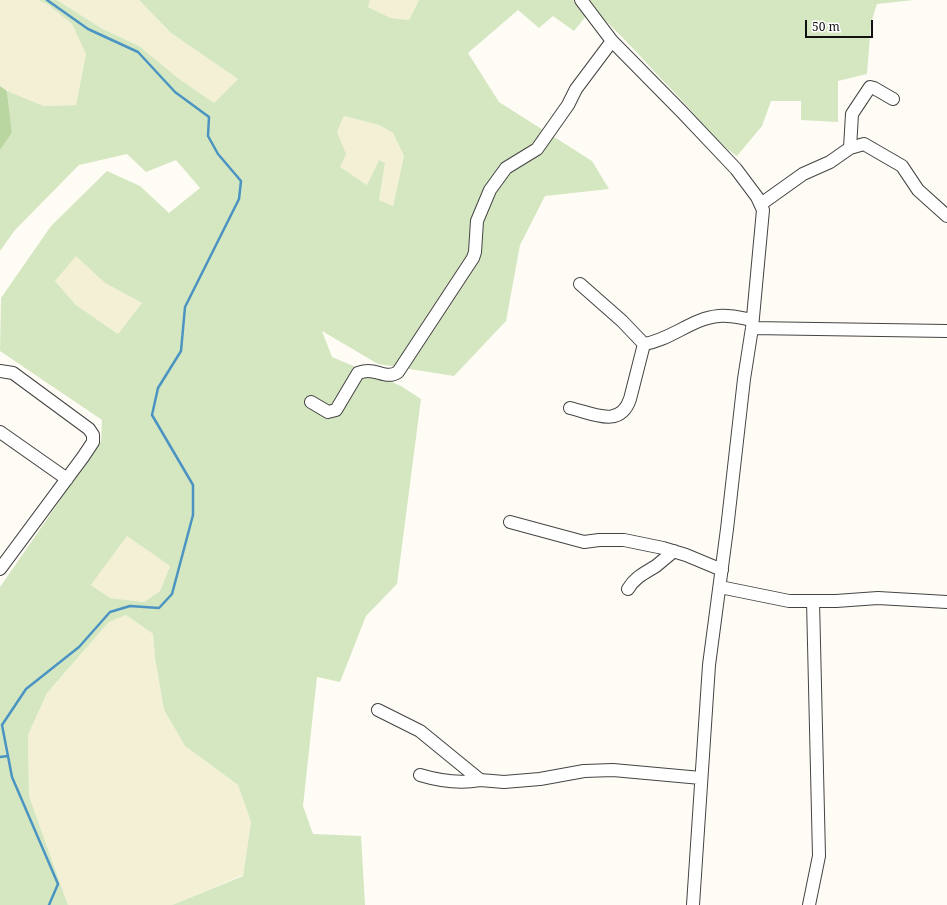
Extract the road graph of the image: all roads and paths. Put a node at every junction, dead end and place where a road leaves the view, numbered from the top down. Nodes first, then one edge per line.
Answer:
1 (580, 0) edge
2 (612, 41) junction
3 (893, 99) dead end
4 (850, 148) junction
5 (761, 204) junction
6 (947, 216) edge
7 (580, 284) dead end
8 (752, 324) junction
9 (947, 332) edge
10 (644, 344) junction
11 (0, 371) edge
12 (311, 402) dead end
13 (570, 408) dead end
14 (0, 432) edge
15 (67, 479) junction
16 (510, 522) dead end
17 (674, 551) junction
18 (1, 565) edge
19 (722, 570) junction
20 (720, 587) junction
21 (628, 589) dead end
22 (813, 601) junction
23 (947, 602) edge
24 (378, 710) dead end
25 (420, 775) dead end
26 (701, 778) junction
27 (480, 780) junction
28 (693, 905) edge
29 (809, 905) edge

1 - 2 street
2 - 5 street
2 - 12 street
3 - 4 street
4 - 5 street
4 - 6 street
5 - 8 street
7 - 10 street
8 - 9 street
8 - 10 street
8 - 19 street
10 - 13 street
11 - 15 street
14 - 15 street
15 - 18 street
16 - 17 street
17 - 19 street
17 - 21 street
19 - 20 street
20 - 22 street
20 - 26 street
22 - 23 street
22 - 29 street
24 - 27 street
25 - 27 street
26 - 27 street
26 - 28 street

